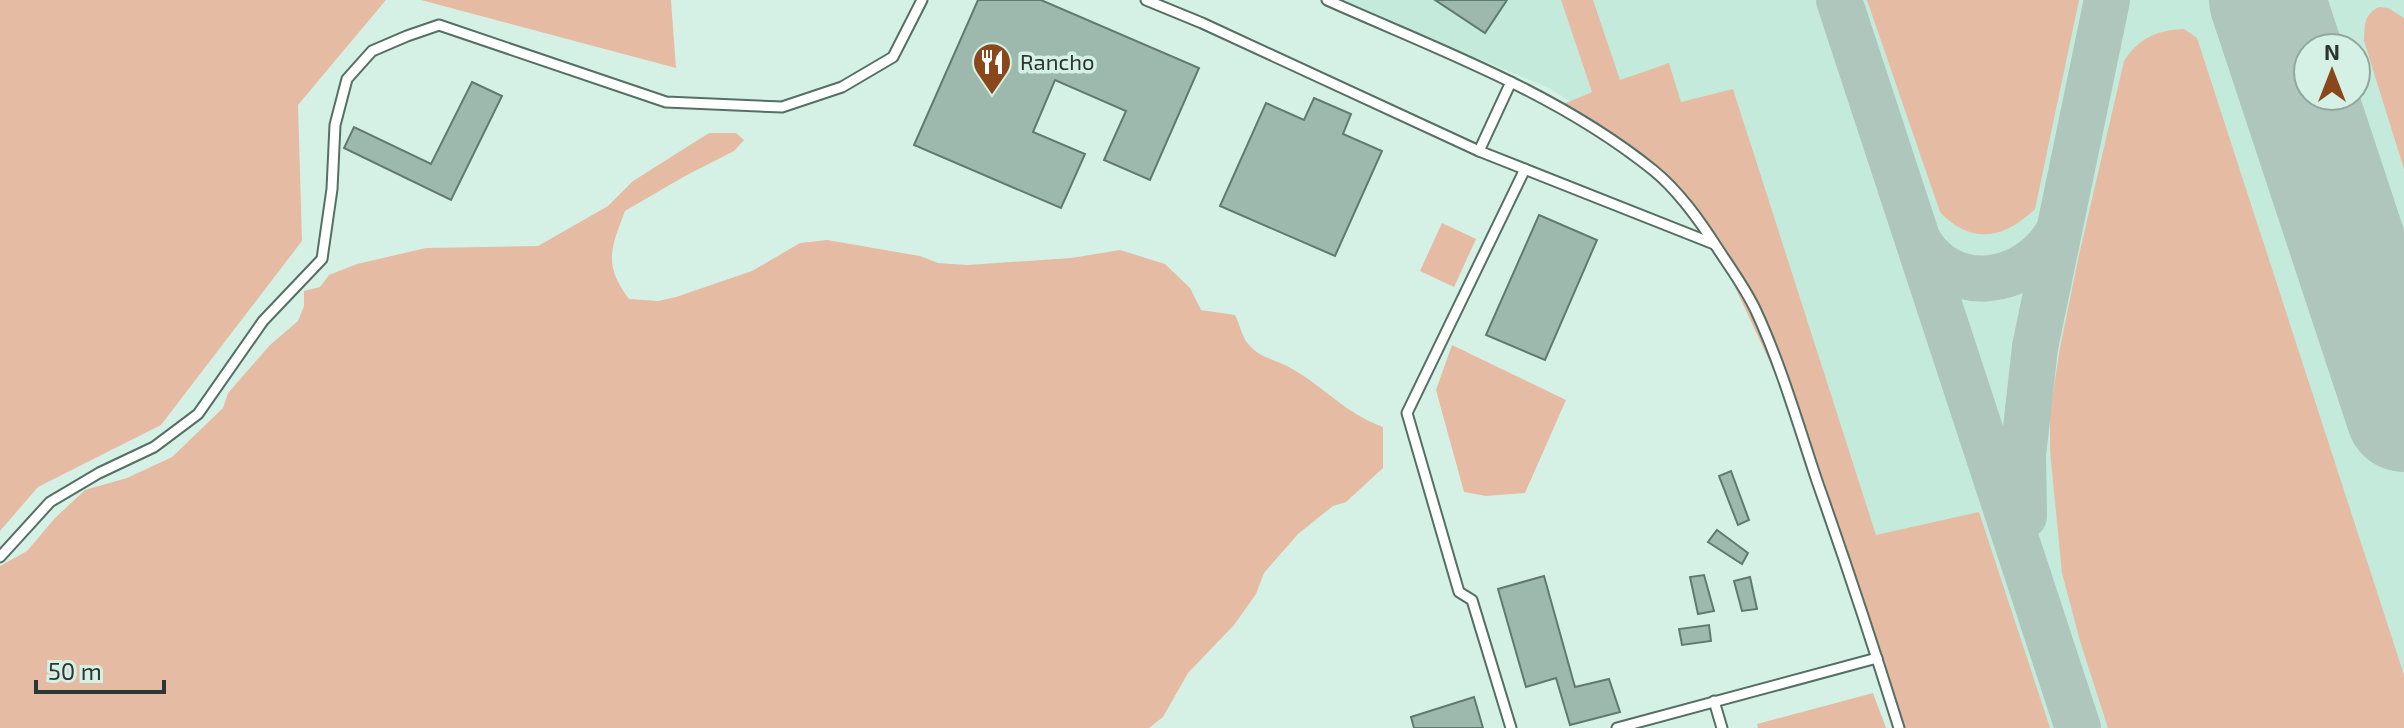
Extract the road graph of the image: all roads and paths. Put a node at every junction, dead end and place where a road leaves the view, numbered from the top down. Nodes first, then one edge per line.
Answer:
1 (922, 0) edge
2 (1146, 0) edge
3 (1327, 0) edge
4 (1511, 82) junction
5 (1479, 151) junction
6 (1525, 169) junction
7 (1715, 244) junction
8 (0, 557) edge
9 (1877, 658) junction
10 (1714, 701) junction
11 (1511, 728) edge
12 (1617, 728) edge
13 (1722, 728) edge
14 (1899, 728) edge

1 - 8 lane
2 - 5 lane
3 - 4 lane
4 - 5 lane
4 - 7 lane
5 - 6 lane
6 - 7 lane
6 - 11 lane
7 - 9 lane
9 - 10 lane
9 - 14 lane
10 - 12 lane
10 - 13 lane

